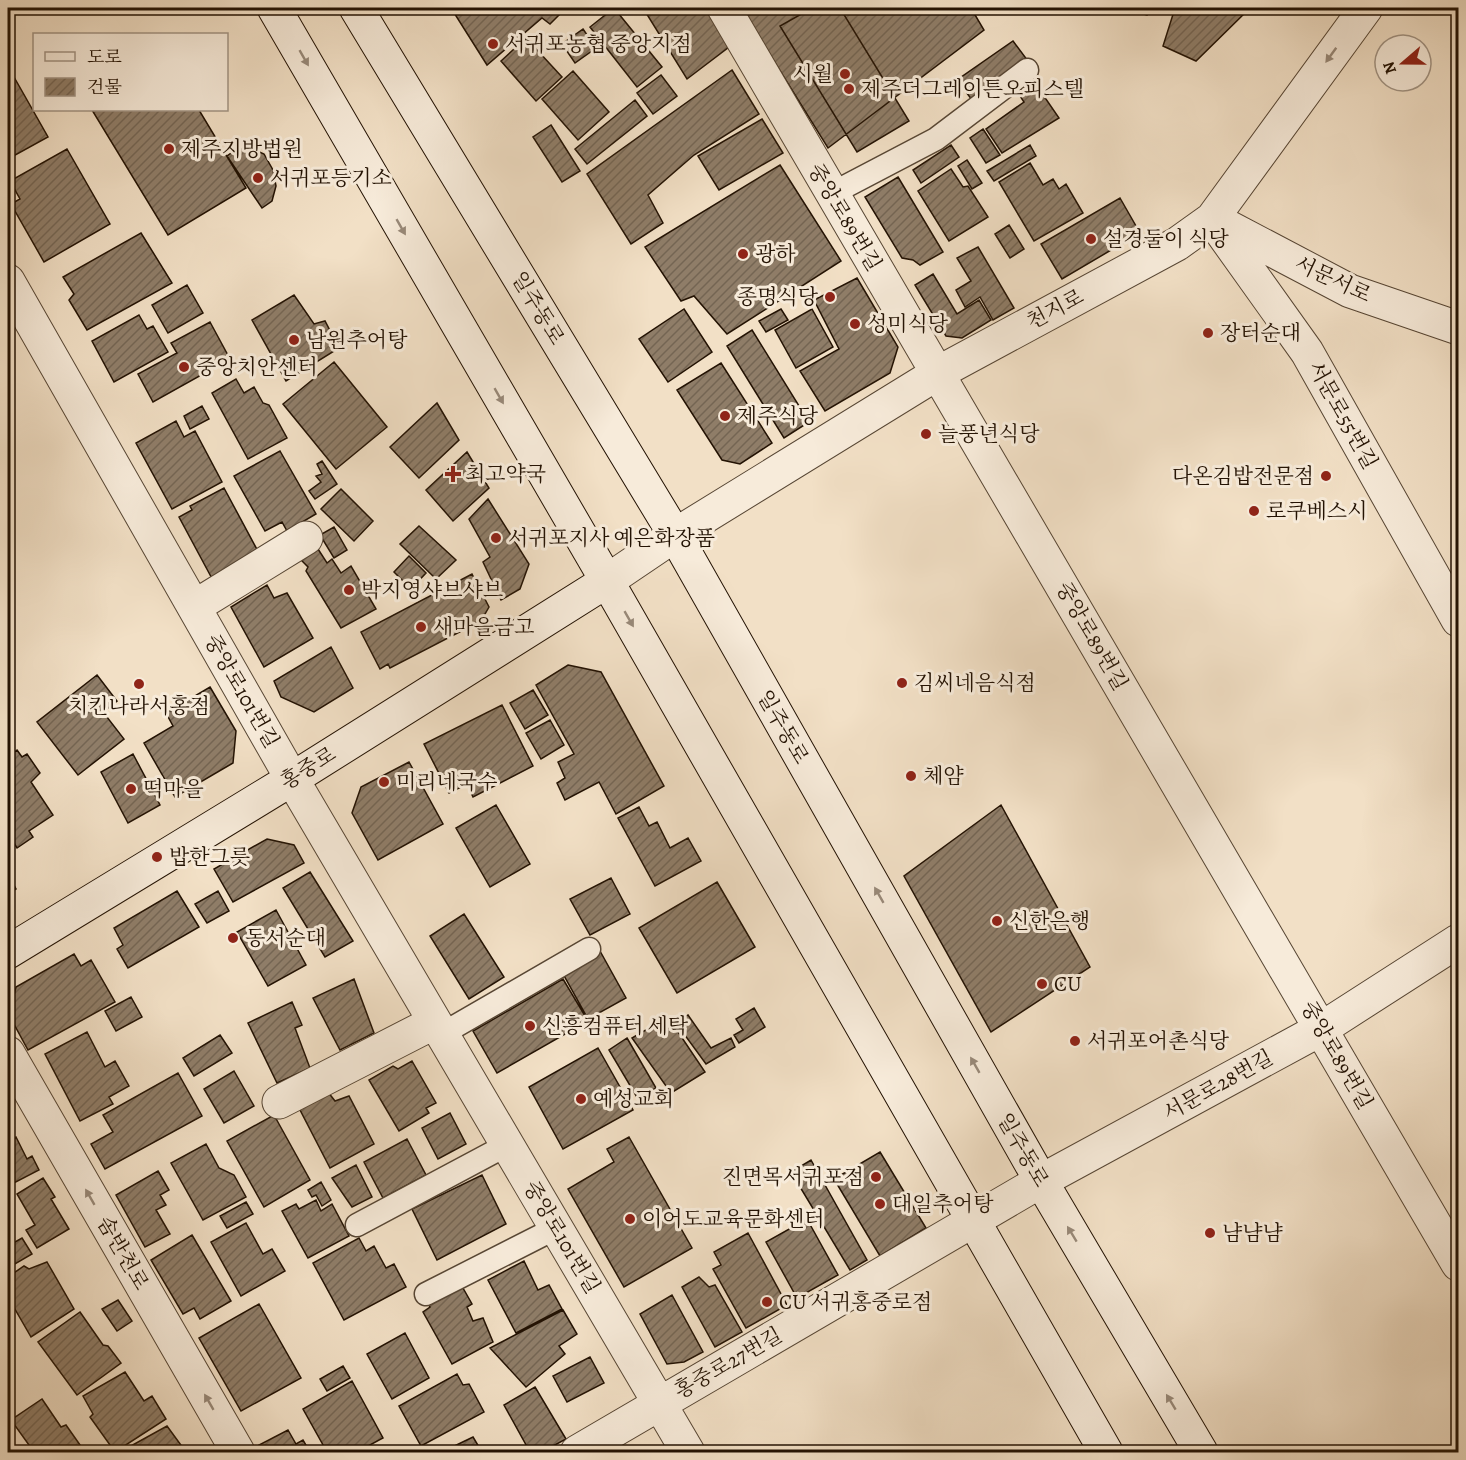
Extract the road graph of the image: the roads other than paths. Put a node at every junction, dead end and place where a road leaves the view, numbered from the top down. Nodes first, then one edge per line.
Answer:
1 (274, 8) edge
2 (356, 8) edge
3 (724, 8) edge
4 (1366, 8) edge
5 (1027, 70) dead end
6 (831, 194) junction
7 (1212, 219) junction
8 (8, 280) edge
9 (1458, 328) edge
10 (938, 373) junction
11 (675, 535) junction
12 (306, 538) dead end
13 (607, 581) junction
14 (194, 607) junction
15 (1458, 620) edge
16 (292, 779) junction
17 (1458, 941) edge
18 (590, 949) dead end
19 (8, 952) edge
20 (438, 1028) junction
21 (1321, 1029) junction
22 (8, 1053) edge
23 (279, 1102) dead end
24 (507, 1145) junction
25 (1041, 1181) junction
26 (974, 1220) junction
27 (357, 1226) dead end
28 (556, 1228) junction
29 (1458, 1264) edge
30 (426, 1294) dead end
31 (659, 1402) junction
32 (238, 1452) edge
33 (577, 1452) edge
34 (688, 1452) edge
35 (1106, 1452) edge
36 (1201, 1452) edge

1 -> 13 street
2 - 11 street, 일주동로
3 - 6 street, 중앙로89번길
4 -> 7 street, 천지로
5 - 6 lane
6 - 10 street, 중앙로89번길
7 - 9 street, 서문서로
7 - 10 street, 천지로
7 - 15 street, 서문로55번길
8 - 14 street, 중앙로101번길
10 - 11 street, 천지로
10 - 21 street, 중앙로89번길
11 - 13 street, 홍중로
25 -> 11 street, 일주동로
12 - 14 street
13 - 16 street, 홍중로
13 -> 26 street
14 - 16 street, 중앙로101번길
16 - 19 street, 홍중로
16 - 20 street, 중앙로101번길
17 - 21 street, 서문로28번길
18 - 20 lane
20 - 23 street
20 - 24 street, 중앙로101번길
21 - 25 street, 서문로28번길
21 - 29 street, 중앙로89번길
32 -> 22 street, 솜반천로
24 - 27 lane
24 - 28 street, 중앙로101번길
25 - 26 street, 서문로28번길
36 -> 25 street, 일주동로
26 - 31 street, 홍중로27번길
26 - 35 street
28 - 30 lane
28 - 31 street, 중앙로101번길
31 - 33 street, 홍중로27번길
31 - 34 street, 중앙로101번길

